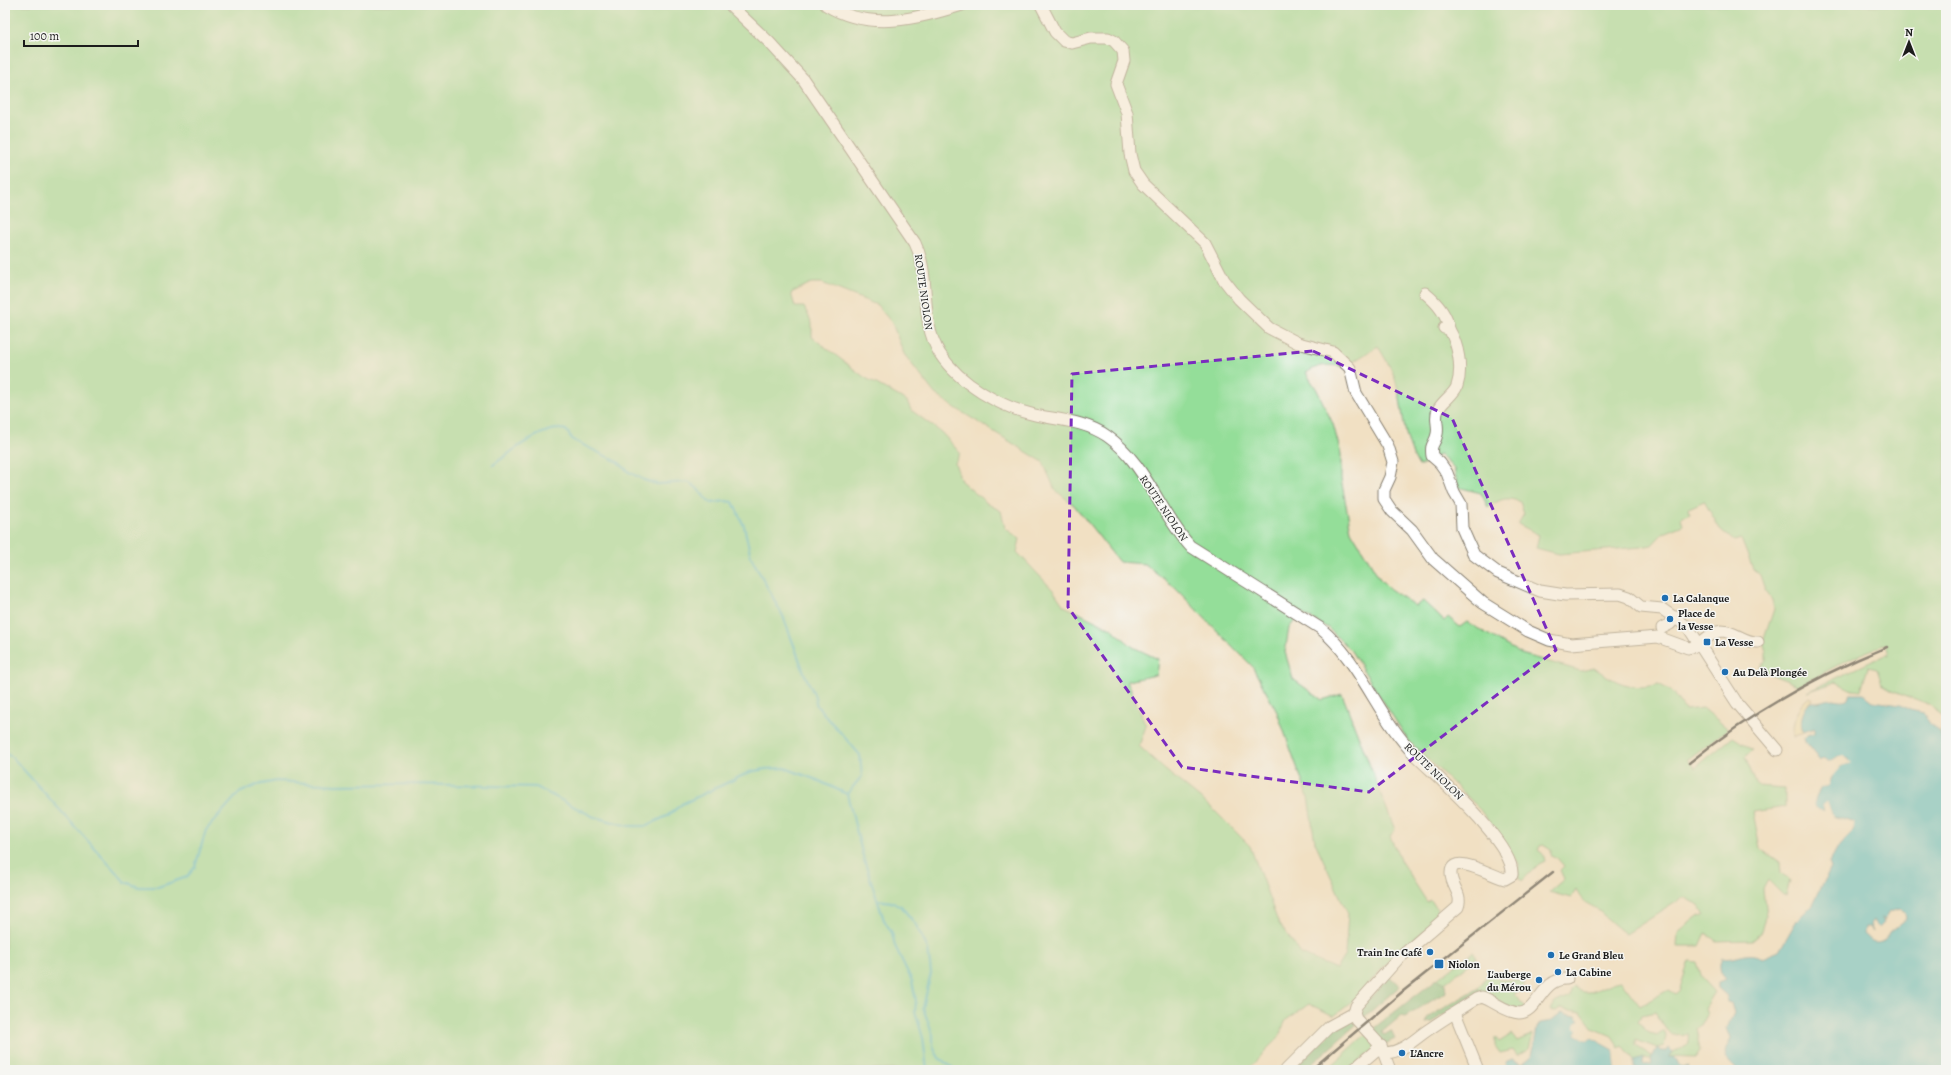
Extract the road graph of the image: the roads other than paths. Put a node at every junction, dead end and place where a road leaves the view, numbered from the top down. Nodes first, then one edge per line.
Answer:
1 (730, 5) edge
2 (826, 5) edge
3 (962, 5) edge
4 (1041, 5) edge
5 (1202, 239) junction
6 (1212, 244) dead end
7 (1425, 293) dead end
8 (1676, 617) junction
9 (1662, 628) dead end
10 (1758, 642) dead end
11 (1699, 644) junction
12 (1777, 750) dead end
13 (1567, 979) dead end
14 (1354, 1013) junction
15 (1454, 1013) junction
16 (1383, 1049) junction
17 (1286, 1070) edge
18 (1353, 1070) edge
19 (1390, 1070) edge
20 (1478, 1070) edge

1 - 14 street, ROUTE NIOLON
2 - 3 street
4 - 5 street
5 - 6 street
5 - 11 street
7 - 8 street
8 - 9 street
8 - 11 street
10 - 11 street
11 - 12 street
13 - 15 street
14 - 16 street
14 - 17 street
15 - 16 street
15 - 20 street
16 - 18 street
16 - 19 street

